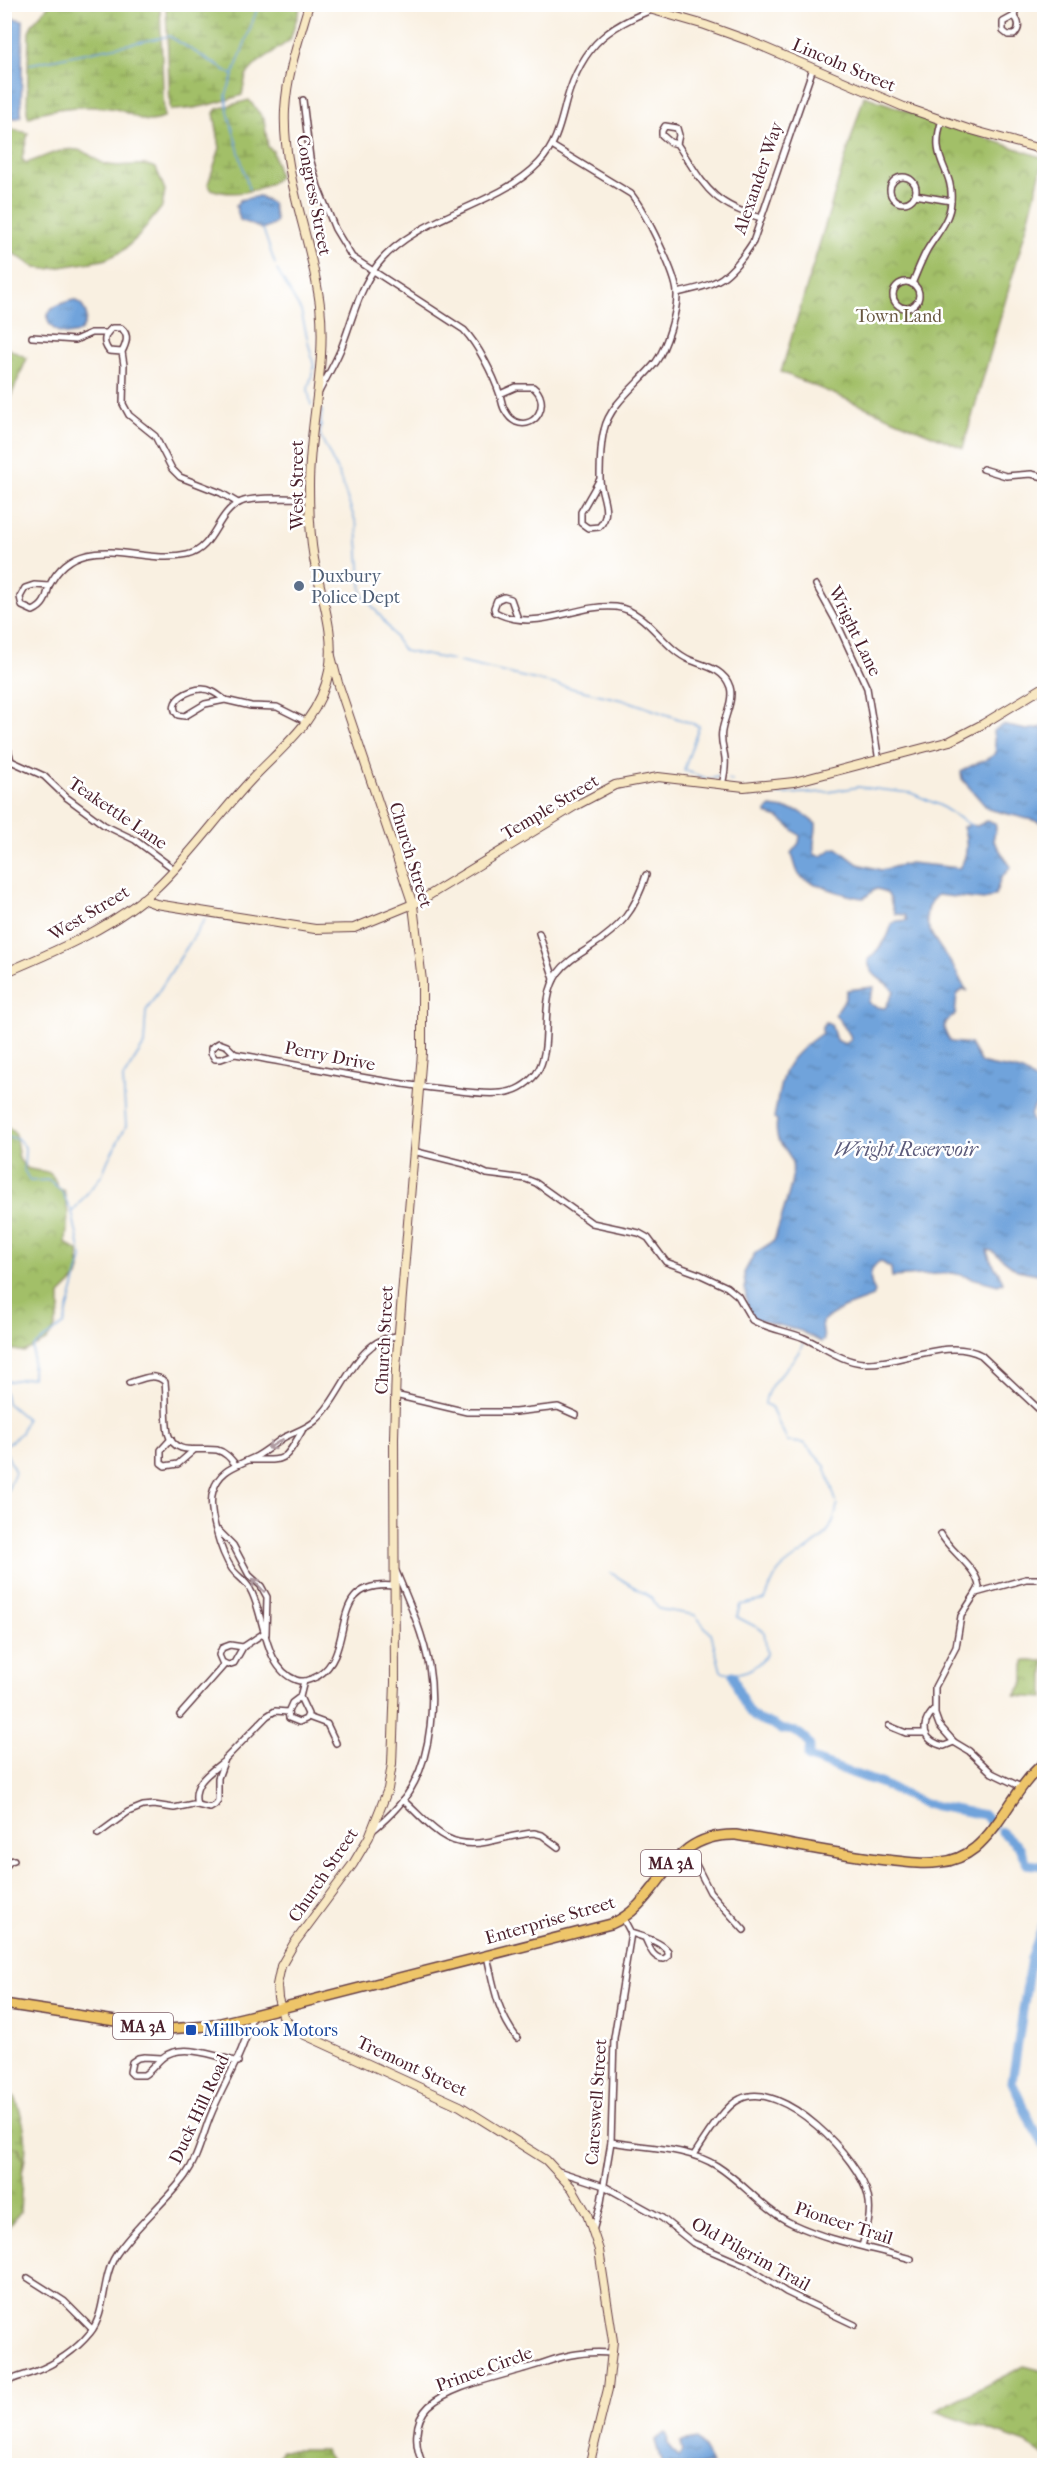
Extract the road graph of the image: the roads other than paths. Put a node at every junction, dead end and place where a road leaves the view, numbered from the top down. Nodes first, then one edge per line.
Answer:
1 (309, 4) edge
2 (632, 4) edge
3 (668, 4) edge
4 (1017, 4) edge
5 (652, 10) junction
6 (1014, 16) dead end
7 (813, 68) junction
8 (303, 100) dead end
9 (942, 120) junction
10 (677, 144) dead end
11 (552, 146) junction
12 (1044, 150) edge
13 (915, 195) junction
14 (951, 201) junction
15 (761, 218) junction
16 (374, 270) junction
17 (912, 284) junction
18 (677, 293) junction
19 (106, 333) junction
20 (32, 337) dead end
21 (122, 352) junction
22 (318, 393) junction
23 (500, 394) junction
24 (983, 469) dead end
25 (1044, 477) edge
26 (600, 479) junction
27 (309, 498) junction
28 (238, 503) junction
29 (816, 585) dead end
30 (49, 586) junction
31 (518, 619) junction
32 (331, 656) junction
33 (339, 687) junction
34 (1044, 687) edge
35 (321, 697) junction
36 (225, 700) junction
37 (307, 722) junction
38 (4, 732) edge
39 (879, 761) junction
40 (722, 786) junction
41 (174, 869) junction
42 (646, 875) dead end
43 (142, 900) junction
44 (413, 905) junction
45 (539, 933) dead end
46 (4, 973) edge
47 (554, 979) junction
48 (235, 1054) dead end
49 (419, 1087) junction
50 (412, 1151) junction
51 (398, 1336) junction
52 (129, 1383) dead end
53 (395, 1395) junction
54 (1044, 1414) edge
55 (576, 1415) dead end
56 (303, 1430) junction
57 (171, 1439) junction
58 (194, 1449) junction
59 (248, 1460) junction
60 (235, 1464) junction
61 (216, 1528) junction
62 (941, 1534) dead end
63 (394, 1567) junction
64 (1044, 1579) edge
65 (394, 1586) junction
66 (976, 1593) junction
67 (264, 1633) junction
68 (266, 1639) junction
69 (243, 1647) junction
70 (225, 1664) junction
71 (304, 1681) junction
72 (300, 1697) junction
73 (934, 1710) junction
74 (288, 1712) junction
75 (180, 1715) dead end
76 (308, 1717) junction
77 (890, 1726) dead end
78 (925, 1733) junction
79 (954, 1742) junction
80 (336, 1743) dead end
81 (225, 1760) junction
82 (1044, 1763) edge
83 (1023, 1788) junction
84 (403, 1800) junction
85 (197, 1805) junction
86 (372, 1831) junction
87 (98, 1834) dead end
88 (558, 1847) dead end
89 (688, 1849) junction
90 (14, 1860) dead end
91 (4, 1869) edge
92 (623, 1918) junction
93 (744, 1930) dead end
94 (631, 1933) junction
95 (645, 1938) junction
96 (487, 1956) junction
97 (4, 2004) edge
98 (281, 2009) junction
99 (252, 2016) junction
100 (517, 2038) dead end
101 (162, 2058) junction
102 (238, 2062) junction
103 (611, 2142) junction
104 (694, 2155) junction
105 (558, 2171) junction
106 (604, 2186) junction
107 (594, 2231) junction
108 (862, 2246) junction
109 (911, 2259) dead end
110 (28, 2278) dead end
111 (855, 2325) dead end
112 (92, 2329) junction
113 (613, 2353) junction
114 (4, 2384) edge
115 (424, 2466) edge
116 (590, 2466) edge

1 - 22 main road, Congress Street
2 - 5 main road, Lincoln Street
3 - 5 street, West Street
4 - 6 street
5 - 7 main road, Lincoln Street
5 - 11 street, West Street
7 - 9 main road, Lincoln Street
7 - 15 street, Alexander Way
8 - 16 street
9 - 12 main road, Lincoln Street
9 - 14 street
10 - 15 street
11 - 16 street, West Street
11 - 18 street
13 - 13 street
13 - 14 street
14 - 17 street
15 - 18 street, Alexander Way
16 - 22 street, West Street
16 - 23 street
17 - 17 street
18 - 26 street
19 - 20 street
19 - 21 street
19 - 21 street
21 - 28 street
22 - 27 main road, West Street
23 - 23 street
24 - 25 street
26 - 26 street
27 - 28 street
27 - 32 main road, West Street
28 - 30 street
29 - 39 street, Wright Lane
30 - 30 street
31 - 31 street
31 - 40 street
32 - 33 main road, Church Street
32 - 35 main road, West Street
33 - 35 main road
33 - 44 main road, Church Street
34 - 39 main road, Temple Street
35 - 37 main road, West Street
36 - 36 street
36 - 37 street
37 - 41 main road, West Street
38 - 41 street, Teakettle Lane
39 - 40 main road, Temple Street
40 - 44 main road, Temple Street
41 - 43 main road, West Street
42 - 47 street
43 - 44 main road, Temple Street
43 - 46 main road, West Street
44 - 49 main road, Church Street
45 - 47 street
47 - 49 street, Perry Drive
48 - 49 street, Perry Drive
49 - 50 main road, Church Street
50 - 51 main road, Church Street
50 - 54 street
51 - 53 main road, Church Street
51 - 56 street
52 - 57 street
53 - 55 street
53 - 63 main road, Church Street
56 -> 59 street
56 - 59 street
57 - 58 street
57 - 58 street
58 - 60 street
59 - 60 street
60 - 61 street
61 - 67 street
68 -> 61 street
62 - 66 street
63 - 65 main road, Church Street
63 - 84 street
64 - 66 street
65 - 71 street
65 - 86 main road, Church Street
66 - 73 street
67 - 68 street
67 - 69 street
68 - 71 street
69 - 70 street
69 - 70 street
70 - 75 street
71 - 72 street
72 - 74 street
72 - 76 street
73 - 78 street
73 - 79 street
74 - 76 street
74 - 81 street
76 - 80 street
77 - 78 street
78 - 79 street
79 - 83 street
81 - 85 street
81 - 85 street
82 - 83 main road, Enterprise Street / MA 3A
83 - 89 main road, Enterprise Street / MA 3A
84 - 86 street
84 - 88 street
85 - 87 street
86 - 98 main road, Church Street
89 - 92 main road, Enterprise Street / MA 3A
89 - 93 street
90 - 91 street
92 - 94 street
92 - 96 main road, Enterprise Street / MA 3A
94 - 95 street
94 - 103 street, Careswell Street
95 - 95 street
96 - 98 main road, Enterprise Street / MA 3A
96 - 100 street
97 - 99 main road, MA 3A
98 - 99 main road, MA 3A
98 - 105 main road, Tremont Street
99 - 102 street, Duck Hill Road
101 - 101 street
101 - 102 street
102 - 112 street, Duck Hill Road
103 - 104 street, Pioneer Trail
103 - 106 street, Careswell Street
104 - 108 street, Pioneer Trail
104 - 108 street
105 - 106 street, Old Pilgrim Trail
105 - 107 main road, Tremont Street
106 - 107 street, Careswell Street
106 - 111 street, Old Pilgrim Trail
107 - 113 main road, Careswell Street
108 - 109 street, Pioneer Trail
110 - 112 street
112 - 114 street, Duck Hill Road
113 - 115 street, Prince Circle
113 - 116 main road, Careswell Street

